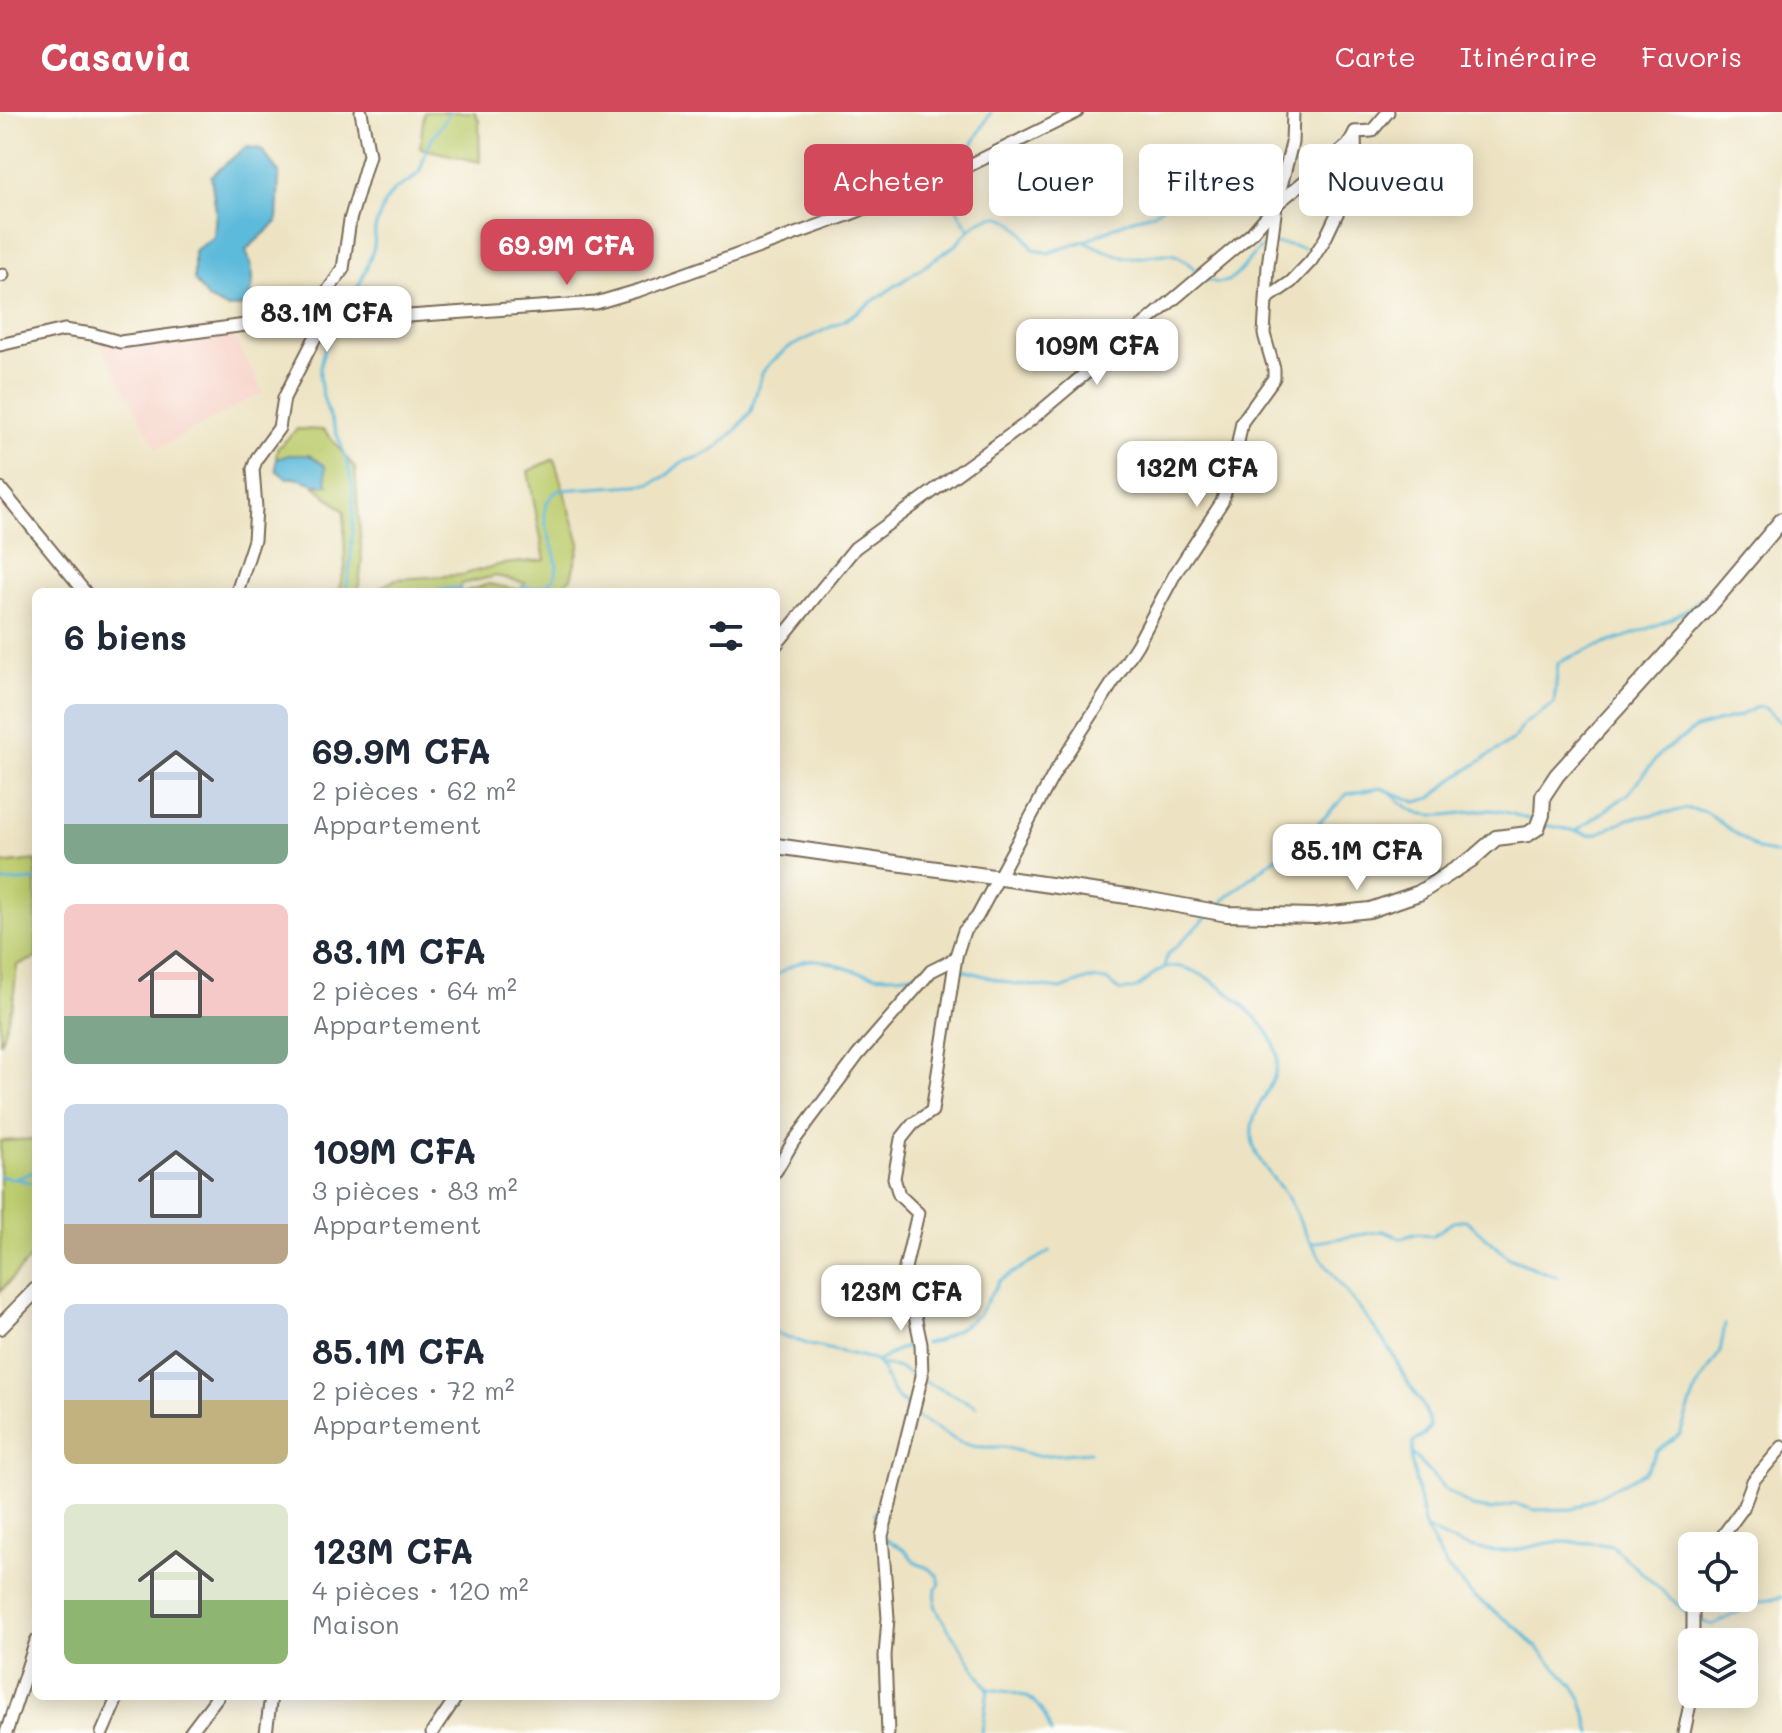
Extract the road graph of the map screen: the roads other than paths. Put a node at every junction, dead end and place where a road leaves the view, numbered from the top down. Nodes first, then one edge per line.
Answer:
1 (361, 112) edge
2 (1077, 112) edge
3 (1293, 112) edge
4 (1388, 112) edge
5 (1355, 132) junction
6 (1283, 178) edge
7 (1283, 200) edge
8 (1267, 216) edge
9 (1275, 216) edge
10 (1268, 298) junction
11 (322, 324) junction
12 (0, 345) edge
13 (0, 488) edge
14 (1782, 520) edge
15 (82, 588) edge
16 (238, 588) edge
17 (780, 640) edge
18 (780, 847) edge
19 (997, 877) junction
20 (956, 956) junction
21 (780, 1164) edge
22 (32, 1294) edge
23 (0, 1327) edge
24 (1782, 1447) edge
25 (1725, 1532) edge
26 (32, 1653) edge
27 (116, 1700) edge
28 (215, 1700) edge
29 (270, 1700) edge
30 (454, 1700) edge
31 (1689, 1708) edge
32 (6, 1733) edge
33 (102, 1733) edge
34 (190, 1733) edge
35 (266, 1733) edge
36 (432, 1733) edge
37 (888, 1733) edge
38 (1684, 1733) edge

1 - 11 street
2 - 11 street
3 - 6 street
4 - 5 street
5 - 7 street
5 - 10 street
8 - 17 street
9 - 10 street
10 - 19 street
11 - 12 street
11 - 16 street
13 - 15 street
14 - 19 street
18 - 19 street
19 - 20 street
20 - 21 street
20 - 37 street
22 - 23 street
24 - 25 street
26 - 32 street
27 - 33 street
28 - 34 street
29 - 35 street
30 - 36 street
31 - 38 street

